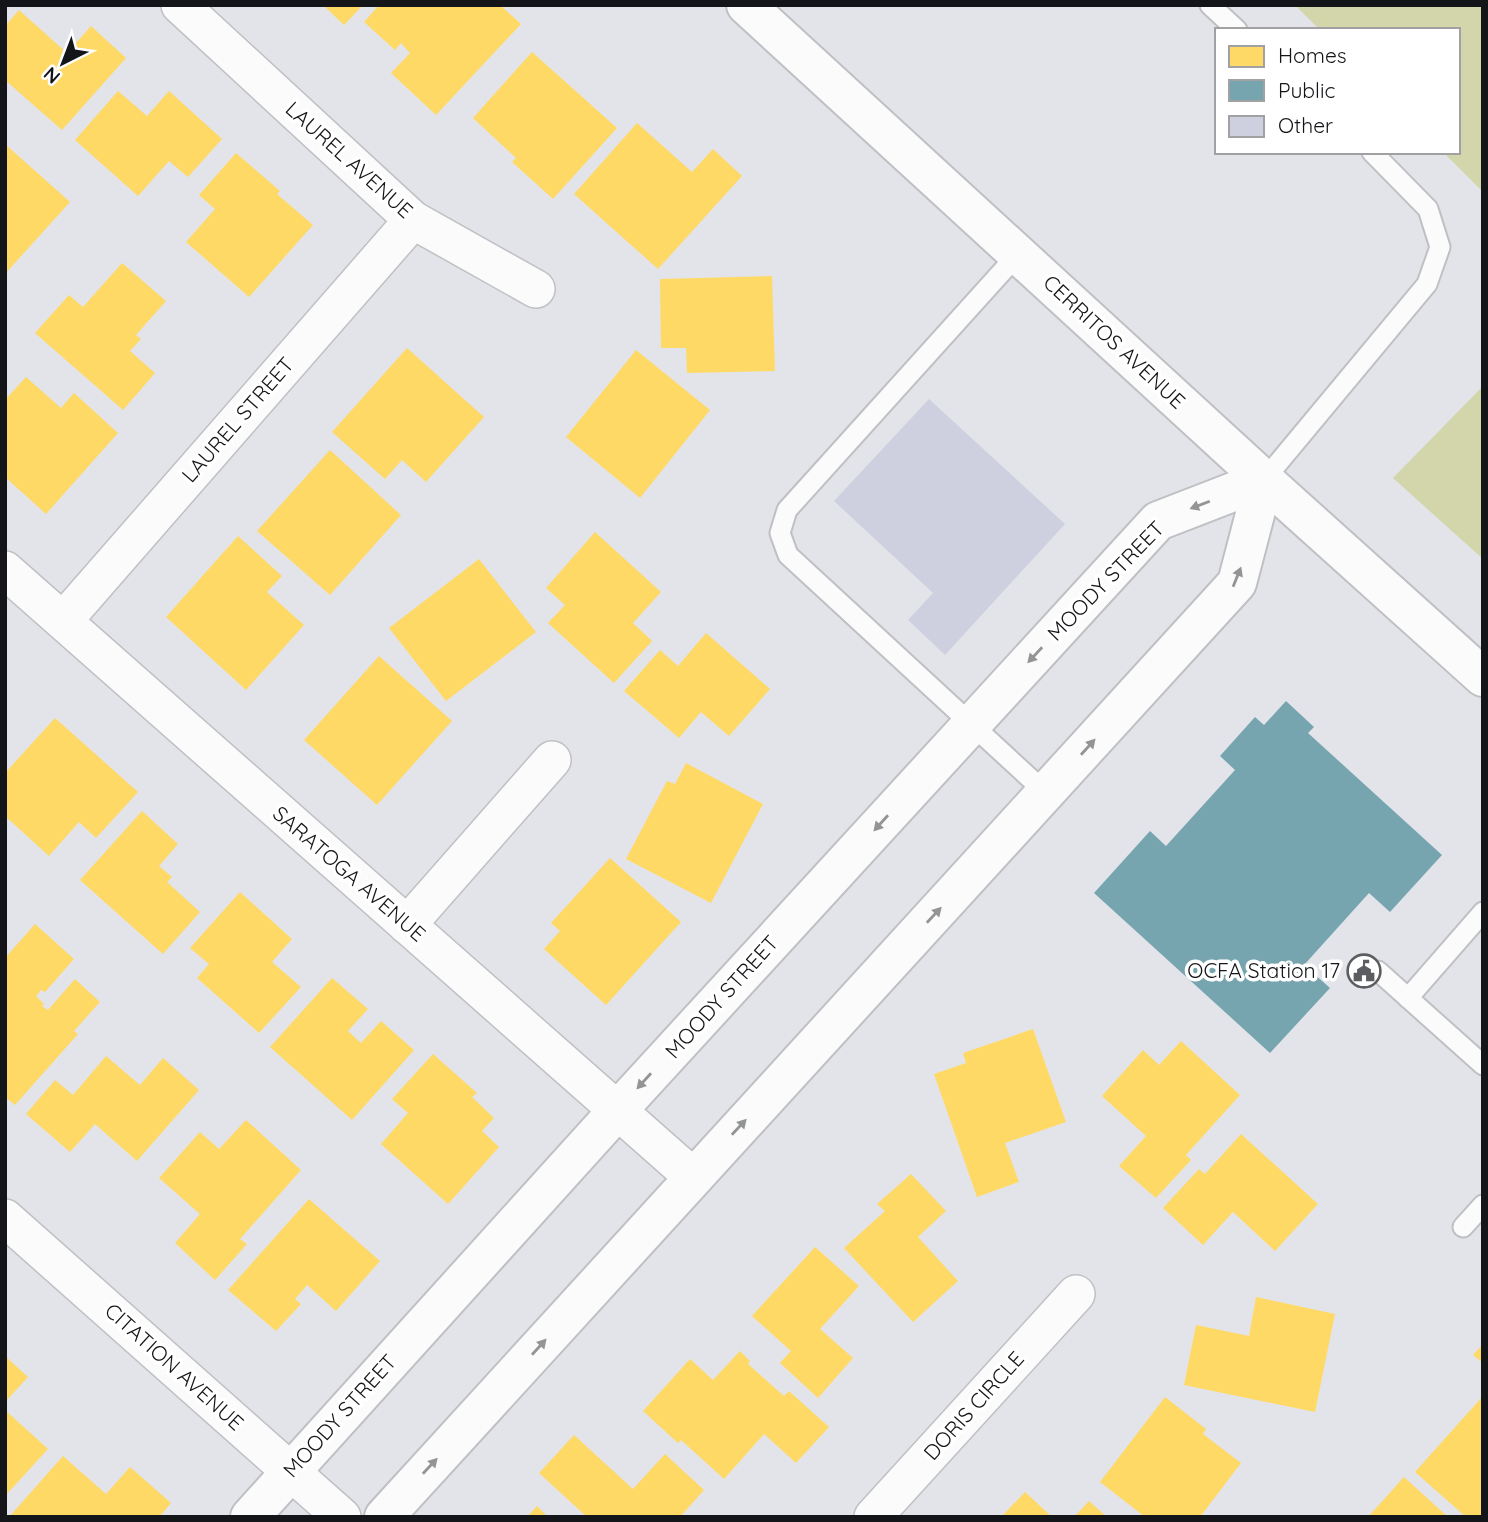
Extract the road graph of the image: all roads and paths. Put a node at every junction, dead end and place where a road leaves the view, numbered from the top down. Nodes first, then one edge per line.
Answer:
1 (180, 5) edge
2 (746, 5) edge
3 (1209, 5) edge
4 (1235, 28) edge
5 (1374, 154) edge
6 (413, 220) junction
7 (1018, 254) junction
8 (536, 289) dead end
9 (1264, 480) junction
10 (5, 570) edge
11 (62, 621) junction
12 (1483, 677) edge
13 (971, 725) junction
14 (552, 760) dead end
15 (1046, 793) junction
16 (1483, 912) edge
17 (407, 925) junction
18 (1378, 971) dead end
19 (1408, 998) junction
20 (1483, 1065) edge
21 (618, 1110) junction
22 (693, 1177) junction
23 (1483, 1205) edge
24 (5, 1218) edge
25 (1463, 1227) dead end
26 (1076, 1294) dead end
27 (290, 1472) junction
28 (250, 1517) edge
29 (342, 1517) edge
30 (384, 1517) edge
31 (873, 1517) edge

1 - 6 street, LAUREL AVENUE
2 - 7 main road, CERRITOS AVENUE
3 - 4 lane
5 - 9 lane
6 - 8 street, LAUREL AVENUE
6 - 11 street, LAUREL STREET
7 - 9 main road, CERRITOS AVENUE
7 - 13 lane
9 - 12 main road, CERRITOS AVENUE
9 -> 13 main road, MOODY STREET
15 -> 9 main road
10 - 11 street, SARATOGA AVENUE
11 - 17 street, SARATOGA AVENUE
13 - 15 lane
13 -> 21 main road, MOODY STREET
14 - 17 street
22 -> 15 main road
16 - 19 lane
17 - 21 street, SARATOGA AVENUE
18 - 19 lane
19 - 20 lane
21 - 22 street, SARATOGA AVENUE
21 - 27 main road, MOODY STREET
30 -> 22 main road
23 - 25 lane
24 - 27 street, CITATION AVENUE
26 - 31 street, DORIS CIRCLE
27 - 28 main road, MOODY STREET
27 - 29 street, CITATION AVENUE

